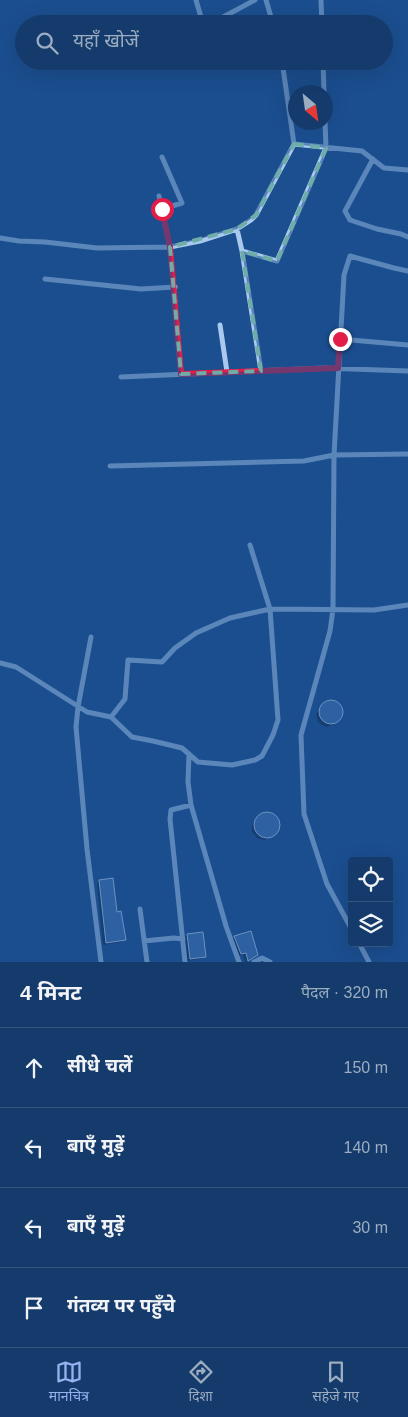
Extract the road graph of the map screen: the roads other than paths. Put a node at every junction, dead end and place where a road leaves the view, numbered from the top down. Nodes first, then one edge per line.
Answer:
1 (196, 0) edge
2 (255, 0) edge
3 (266, 0) edge
4 (321, 1) edge
5 (200, 15) edge
6 (227, 15) edge
7 (270, 15) edge
8 (322, 15) edge
9 (283, 70) edge
10 (323, 70) edge
11 (324, 85) edge
12 (325, 130) edge
13 (294, 144) junction
14 (326, 148) junction
15 (162, 157) dead end
16 (373, 159) junction
17 (408, 170) edge
18 (159, 196) dead end
19 (162, 209) junction
20 (237, 229) junction
21 (408, 236) edge
22 (0, 238) edge
23 (170, 247) junction
24 (242, 251) junction
25 (408, 271) edge
26 (45, 279) dead end
27 (175, 287) junction
28 (220, 325) dead end
29 (340, 339) junction
30 (408, 345) edge
31 (338, 368) junction
32 (262, 370) junction
33 (408, 371) edge
34 (227, 372) junction
35 (181, 374) junction
36 (121, 376) dead end
37 (334, 454) junction
38 (408, 454) edge
39 (110, 466) dead end
40 (250, 545) dead end
41 (408, 605) edge
42 (270, 609) junction
43 (333, 609) junction
44 (91, 636) dead end
45 (0, 663) edge
46 (78, 707) junction
47 (111, 717) junction
48 (189, 754) junction
49 (191, 805) junction
50 (140, 909) dead end
51 (348, 923) edge
52 (183, 938) junction
53 (144, 941) junction
54 (361, 947) edge
55 (102, 962) edge
56 (147, 962) edge
57 (185, 962) edge
58 (239, 962) edge
59 (254, 962) edge
60 (270, 962) edge
61 (369, 962) edge

1 - 5 street
2 - 6 street
3 - 7 street
4 - 8 street
9 - 13 street
10 - 11 street
12 - 14 street
13 - 14 street
13 - 20 street
14 - 16 street
14 - 24 street
15 - 19 street
16 - 17 street
16 - 21 street
18 - 19 street
19 - 23 street
20 - 23 street
20 - 24 street
22 - 23 street
23 - 27 street
24 - 32 street
25 - 29 street
26 - 27 street
27 - 35 street
28 - 34 street
29 - 30 street
29 - 31 street
31 - 32 street
31 - 33 street
31 - 37 street
32 - 34 street
34 - 35 street
35 - 36 street
37 - 38 street
37 - 39 street
37 - 43 street
40 - 42 street
41 - 43 street
42 - 43 street
42 - 47 street
42 - 48 street
43 - 51 street
44 - 46 street
45 - 46 street
46 - 47 street
46 - 55 street
47 - 48 street
48 - 49 street
49 - 52 street
49 - 58 street
50 - 53 street
52 - 53 street
52 - 57 street
53 - 56 street
54 - 61 street
59 - 60 street

